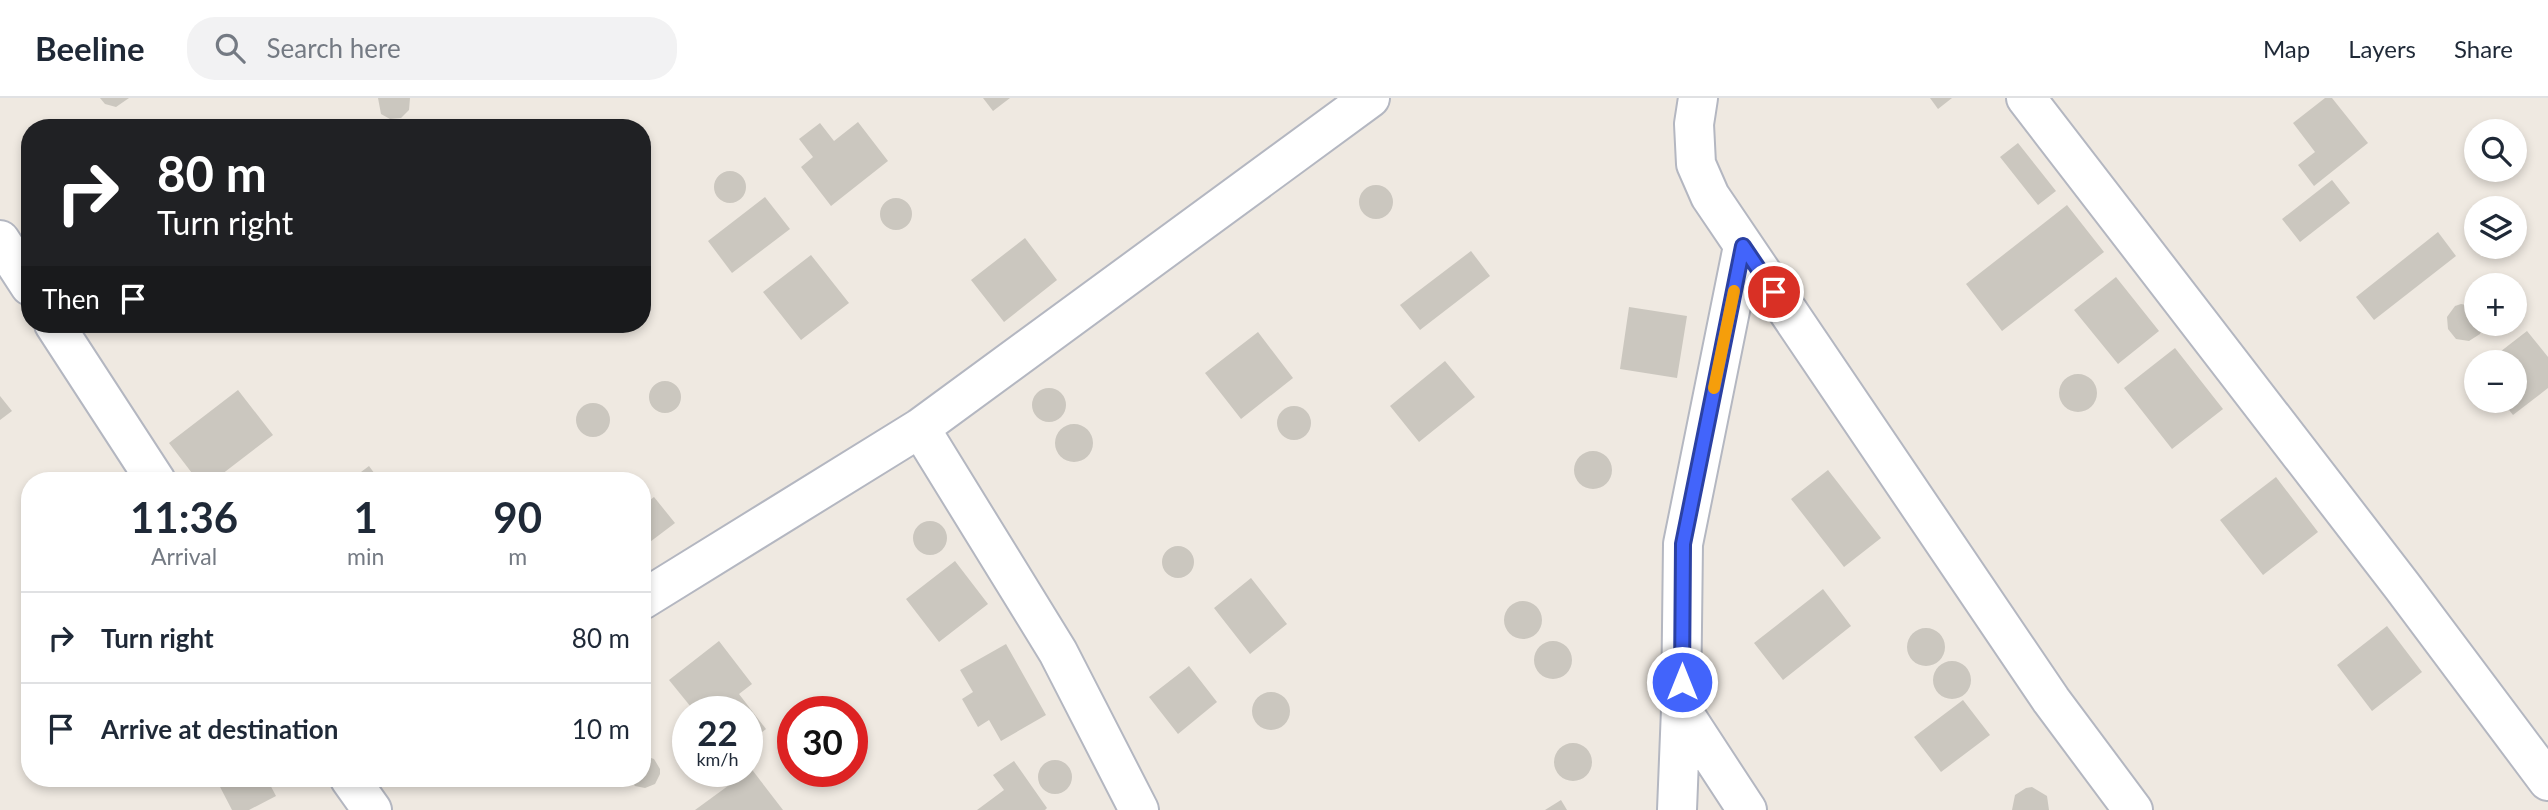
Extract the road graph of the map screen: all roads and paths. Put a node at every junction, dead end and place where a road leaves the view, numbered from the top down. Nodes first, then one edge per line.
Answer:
1 (1370, 98) edge
2 (1698, 98) edge
3 (2026, 98) edge
4 (0, 240) edge
5 (1743, 246) junction
6 (21, 272) edge
7 (60, 333) edge
8 (920, 428) junction
9 (150, 472) edge
10 (651, 594) edge
11 (1681, 709) junction
12 (2548, 781) edge
13 (356, 787) edge
14 (372, 810) edge
15 (1139, 810) edge
16 (1677, 810) edge
17 (1747, 810) edge
18 (2133, 810) edge

1 - 8 street
2 - 5 street
3 - 12 street
4 - 6 street
5 - 11 street
5 - 18 street
7 - 9 street
8 - 10 street
8 - 15 street
11 - 16 street
11 - 17 street
13 - 14 street

